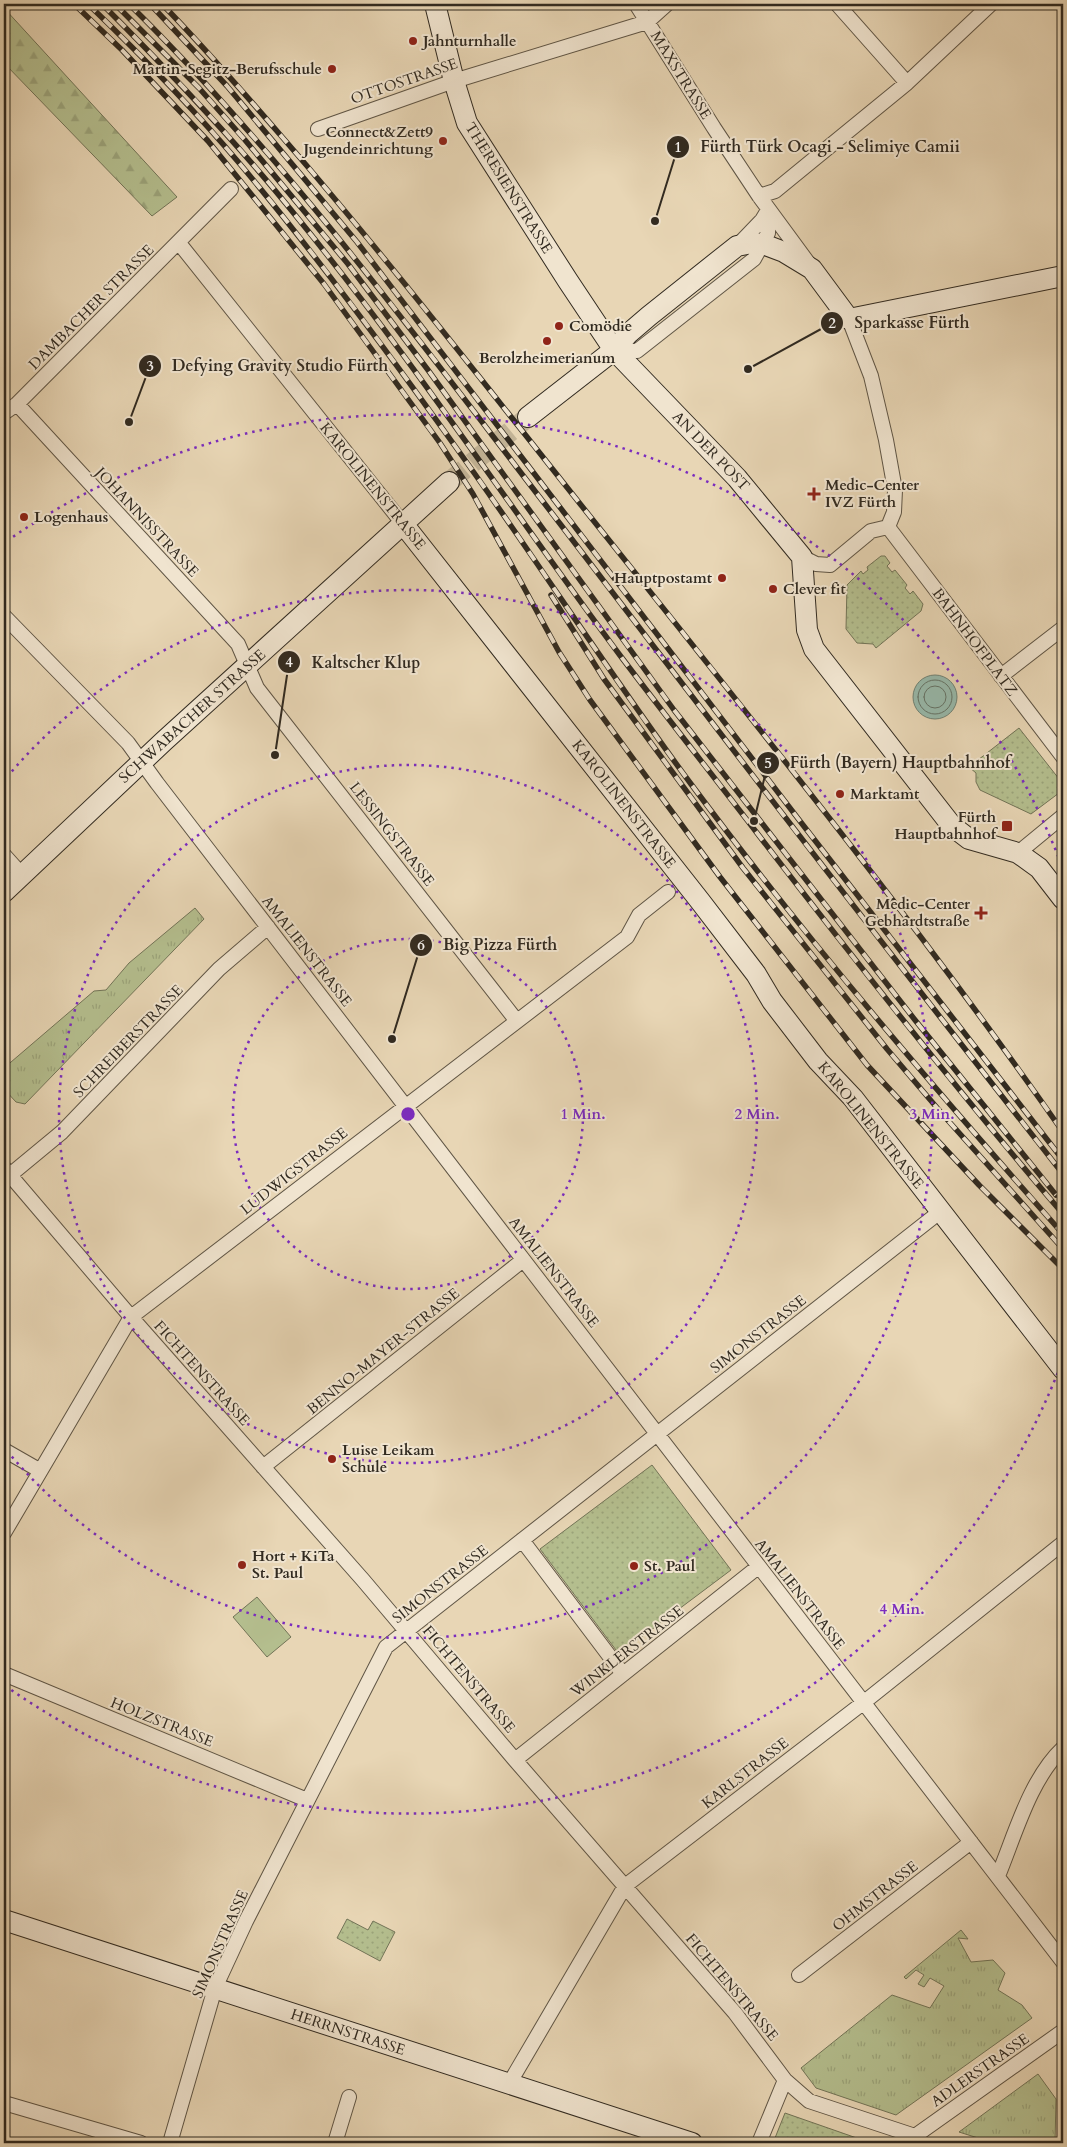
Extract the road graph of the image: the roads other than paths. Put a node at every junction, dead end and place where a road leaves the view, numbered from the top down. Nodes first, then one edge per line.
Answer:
1 (435, 4) edge
2 (636, 4) edge
3 (667, 4) edge
4 (837, 4) edge
5 (991, 4) edge
6 (647, 22) junction
7 (454, 81) junction
8 (907, 82) junction
9 (318, 129) dead end
10 (230, 189) dead end
11 (759, 196) junction
12 (768, 210) junction
13 (179, 243) junction
14 (764, 244) junction
15 (737, 246) junction
16 (812, 269) junction
17 (1063, 276) edge
18 (849, 318) junction
19 (614, 350) junction
20 (17, 404) junction
21 (4, 413) edge
22 (528, 417) tunnel mouth
23 (449, 482) tunnel mouth
24 (404, 525) junction
25 (888, 527) junction
26 (802, 557) junction
27 (4, 617) edge
28 (1063, 628) edge
29 (248, 665) junction
30 (1001, 676) junction
31 (1063, 757) edge
32 (142, 762) junction
33 (1063, 816) edge
34 (1018, 853) junction
35 (4, 855) edge
36 (22, 874) junction
37 (4, 892) edge
38 (668, 892) dead end
39 (1063, 899) edge
40 (268, 927) junction
41 (516, 1020) junction
42 (406, 1106) junction
43 (7, 1172) edge
44 (941, 1211) junction
45 (523, 1260) junction
46 (130, 1317) junction
47 (1063, 1370) edge
48 (658, 1434) junction
49 (4, 1450) edge
50 (263, 1467) junction
51 (39, 1470) junction
52 (4, 1532) edge
53 (522, 1540) junction
54 (1063, 1543) edge
55 (758, 1567) junction
56 (406, 1630) junction
57 (4, 1674) edge
58 (623, 1674) junction
59 (863, 1703) junction
60 (1063, 1748) edge
61 (515, 1760) junction
62 (307, 1800) junction
63 (971, 1842) junction
64 (998, 1876) junction
65 (625, 1886) junction
66 (4, 1920) edge
67 (1063, 1962) edge
68 (799, 1975) dead end
69 (215, 1988) junction
70 (1063, 2031) edge
71 (785, 2080) junction
72 (509, 2084) junction
73 (349, 2097) dead end
74 (4, 2103) edge
75 (914, 2136) joint
76 (141, 2143) edge
77 (170, 2143) edge
78 (335, 2143) edge
79 (692, 2143) edge
80 (759, 2143) edge

1 - 7 street, THERESIENSTRASSE
2 - 6 street, MAXSTRASSE
3 - 6 street, OTTOSTRASSE
4 - 8 street
5 - 8 street
6 - 7 street, OTTOSTRASSE
6 - 11 street, MAXSTRASSE
7 - 9 street, OTTOSTRASSE
7 - 19 street, THERESIENSTRASSE
8 - 11 street
10 - 13 street
11 - 12 street, MAXSTRASSE
12 - 14 street
12 - 15 street
12 - 16 street, MAXSTRASSE
13 - 20 street, DAMBACHER STRASSE
13 - 24 street, KAROLINENSTRASSE
14 - 15 street, MAXSTRASSE
14 - 16 street, MAXSTRASSE
14 - 19 street
15 - 19 street
16 - 18 street, MAXSTRASSE
17 - 18 street
18 - 25 street, MAXSTRASSE
19 - 22 street
19 - 26 street, AN DER POST
20 - 21 street, DAMBACHER STRASSE
20 - 29 street, JOHANNISSTRASSE
23 - 24 street, SCHWABACHER STRASSE
24 - 29 street, SCHWABACHER STRASSE
24 - 44 street, KAROLINENSTRASSE
25 - 26 street
25 - 30 street, BAHNHOFPLATZ
26 - 34 street
27 - 32 street, AMALIENSTRASSE
28 - 30 street
29 - 32 street, SCHWABACHER STRASSE
29 - 41 street, LESSINGSTRASSE
30 - 31 street, BAHNHOFPLATZ
32 - 36 street, SCHWABACHER STRASSE
32 - 40 street, AMALIENSTRASSE
33 - 34 street
34 - 39 street
35 - 36 street
36 - 37 street, SCHWABACHER STRASSE
38 - 41 street, LUDWIGSTRASSE
40 - 42 street, AMALIENSTRASSE
40 - 43 street, SCHREIBERSTRASSE
41 - 42 street, LUDWIGSTRASSE
42 - 45 street, AMALIENSTRASSE
42 - 46 street, LUDWIGSTRASSE
43 - 46 street, FICHTENSTRASSE
44 - 47 street, KAROLINENSTRASSE
44 - 48 street, SIMONSTRASSE
45 - 48 street, AMALIENSTRASSE
45 - 50 street, BENNO-MAYER-STRASSE
46 - 50 street, FICHTENSTRASSE
46 - 51 street, LUDWIGSTRASSE
48 - 53 street, SIMONSTRASSE
48 - 55 street, AMALIENSTRASSE
49 - 51 street
50 - 56 street, FICHTENSTRASSE
51 - 52 street, LUDWIGSTRASSE
53 - 56 street, SIMONSTRASSE
53 - 58 street
54 - 59 street, KARLSTRASSE
55 - 58 street, WINKLERSTRASSE
55 - 59 street, AMALIENSTRASSE
56 - 61 street, FICHTENSTRASSE
56 - 62 street, SIMONSTRASSE
57 - 62 street, HOLZSTRASSE
58 - 61 street, WINKLERSTRASSE
59 - 63 street, AMALIENSTRASSE
59 - 65 street, KARLSTRASSE
60 - 64 street
61 - 65 street, FICHTENSTRASSE
62 - 69 street, SIMONSTRASSE
63 - 64 street, AMALIENSTRASSE
63 - 68 street, OHMSTRASSE
64 - 67 street, AMALIENSTRASSE
65 - 71 street, FICHTENSTRASSE
65 - 72 street, KARLSTRASSE
66 - 69 street, HERRNSTRASSE
69 - 72 street, HERRNSTRASSE
69 - 77 street, SIMONSTRASSE
70 - 75 street, ADLERSTRASSE
71 - 75 street, FICHTENSTRASSE
71 - 80 street
72 - 79 street, HERRNSTRASSE
73 - 78 street
74 - 76 street

